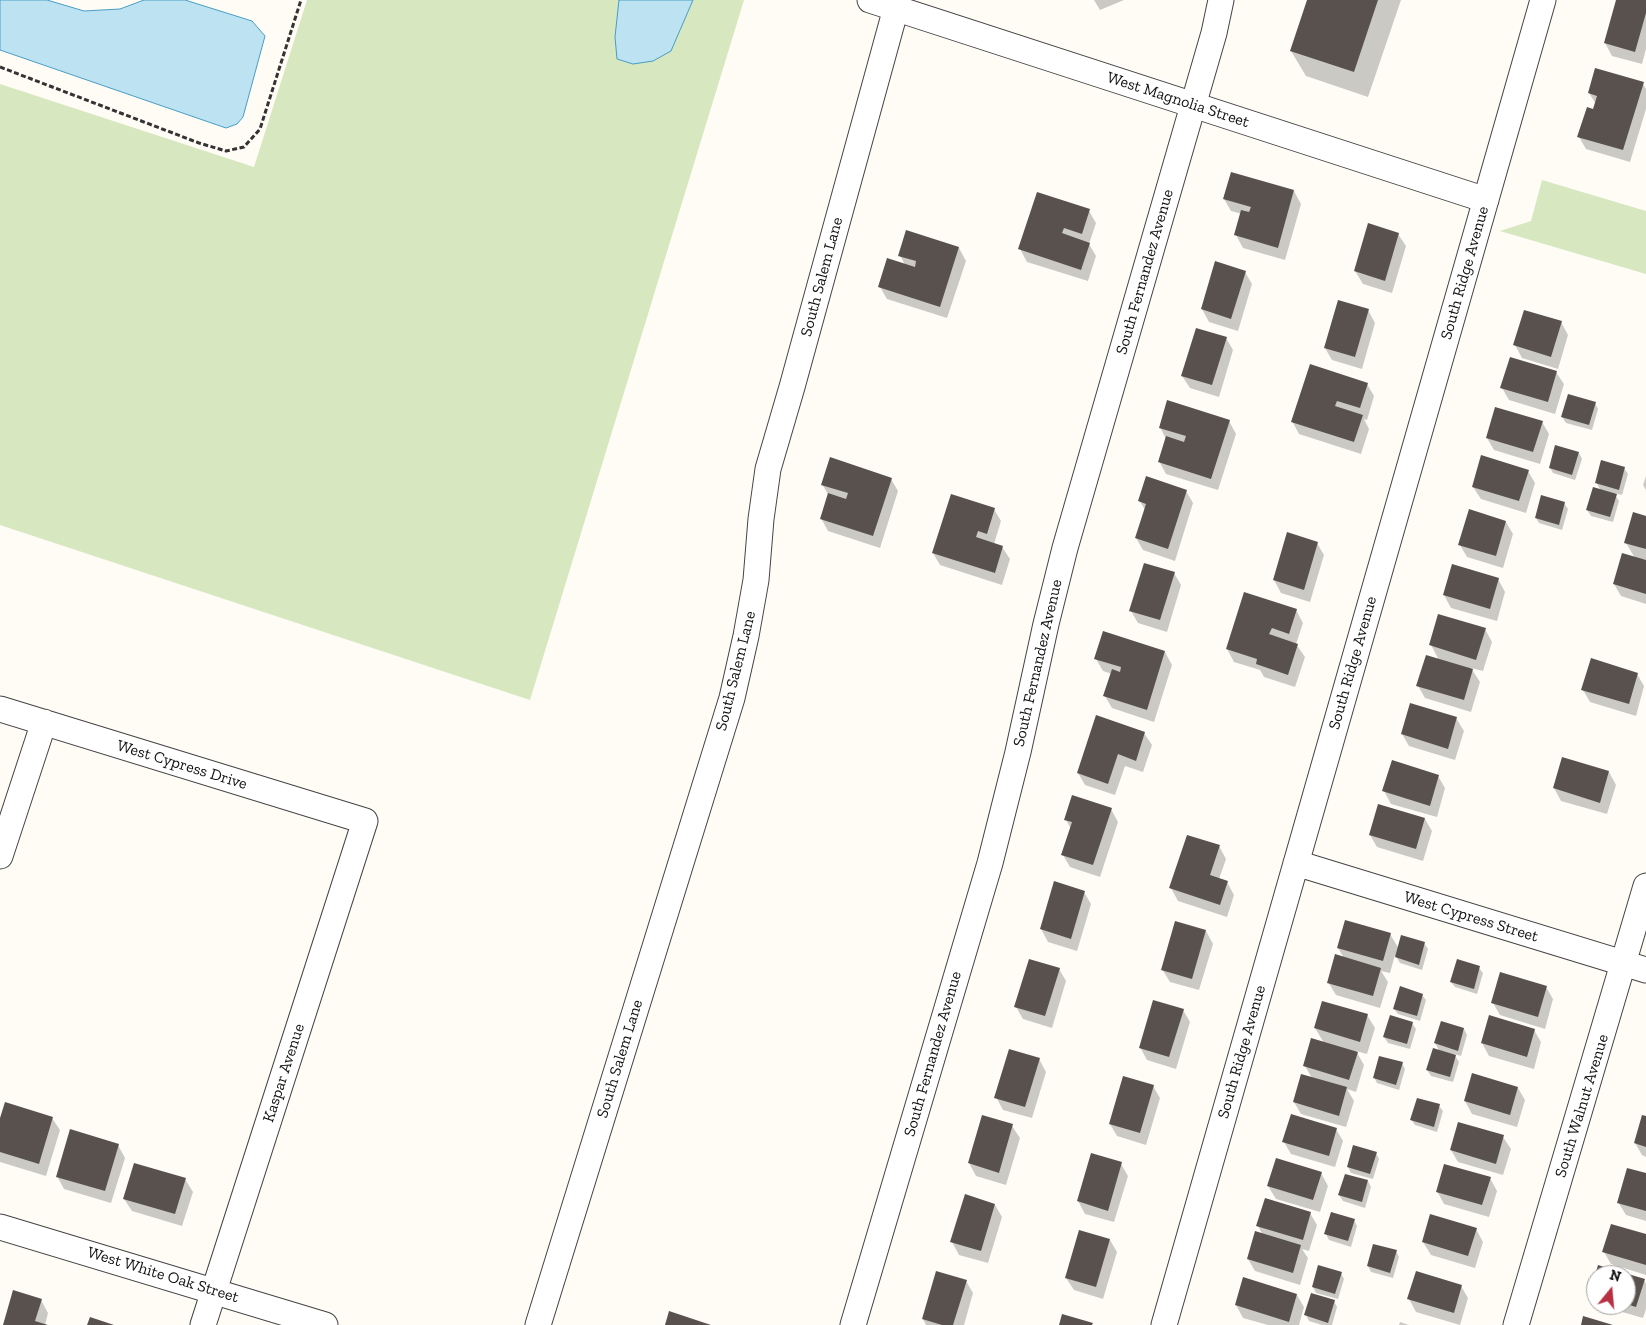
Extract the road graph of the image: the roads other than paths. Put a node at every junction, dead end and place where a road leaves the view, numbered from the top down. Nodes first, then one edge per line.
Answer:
1 (870, 0) edge
2 (1221, 0) edge
3 (1543, 0) edge
4 (896, 8) junction
5 (1193, 105) junction
6 (1486, 200) junction
7 (0, 709) edge
8 (44, 722) junction
9 (365, 821) joint
10 (0, 856) edge
11 (1296, 863) junction
12 (1646, 886) edge
13 (1635, 967) edge
14 (0, 1227) edge
15 (214, 1290) junction
16 (203, 1325) edge
17 (325, 1325) edge
18 (538, 1325) edge
19 (853, 1325) edge
20 (1164, 1325) edge
21 (1516, 1325) edge

1 - 4 street, West Magnolia Street
2 - 5 street, South Fernandez Avenue
3 - 6 street, South Ridge Avenue
4 - 5 street, West Magnolia Street
4 - 18 street, South Salem Lane
5 - 6 street, West Magnolia Street
5 - 19 street, South Fernandez Avenue
6 - 11 street, South Ridge Avenue
7 - 8 street, West Cypress Drive
8 - 9 street, West Cypress Drive
8 - 10 street
9 - 15 street, Kaspar Avenue
11 - 13 street, West Cypress Street
11 - 20 street, South Ridge Avenue
12 - 13 street, South Walnut Avenue
13 - 21 street, South Walnut Avenue
14 - 15 street, West White Oak Street
15 - 16 street, Kaspar Avenue
15 - 17 street, West White Oak Street

